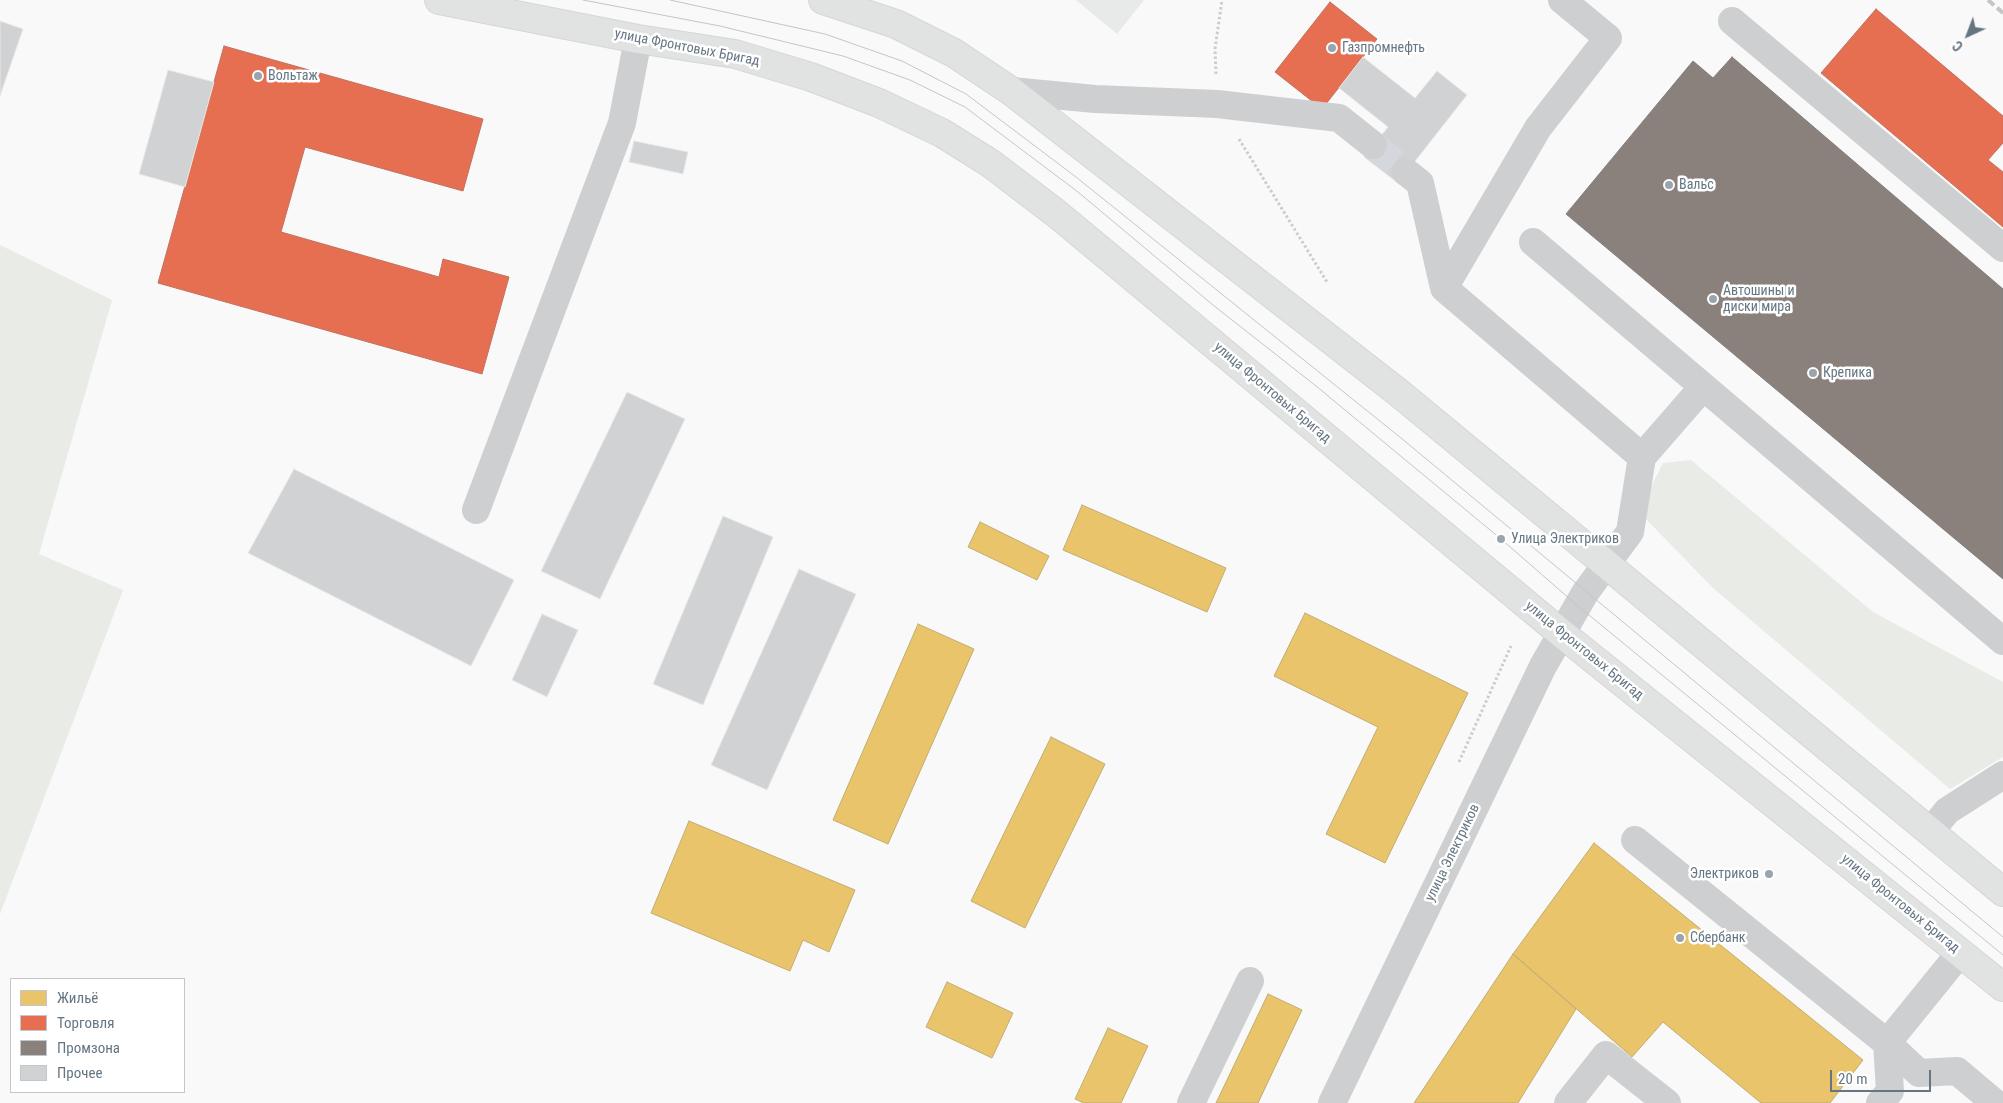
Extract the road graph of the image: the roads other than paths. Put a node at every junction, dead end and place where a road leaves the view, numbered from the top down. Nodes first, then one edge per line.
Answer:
1 (439, 0) edge
2 (823, 0) edge
3 (1562, 0) edge
4 (1732, 21) dead end
5 (638, 39) junction
6 (1011, 91) junction
7 (1373, 145) tunnel mouth
8 (1406, 172) tunnel mouth
9 (1533, 242) dead end
10 (2003, 248) edge
11 (1444, 288) junction
12 (1703, 387) junction
13 (1642, 457) junction
14 (476, 510) dead end
15 (1607, 565) junction
16 (1561, 633) junction
17 (2003, 641) edge
18 (2003, 775) edge
19 (1930, 832) junction
20 (1635, 840) dead end
21 (2003, 892) edge
22 (1960, 953) junction
23 (1250, 981) dead end
24 (2003, 987) edge
25 (1887, 1043) junction
26 (1191, 1103) edge
27 (1332, 1103) edge
28 (1568, 1103) edge
29 (1667, 1103) edge
30 (1880, 1103) edge
31 (1995, 1103) edge

1 - 5 main road, улица Фронтовых Бригад
2 - 6 main road
3 - 11 lane
4 - 10 lane
5 - 14 lane
5 - 16 main road, улица Фронтовых Бригад
6 - 7 lane
6 - 15 main road
8 - 11 lane
9 - 12 lane
11 - 13 lane
12 - 13 lane
12 - 17 lane
13 - 15 lane, улица Электриков
15 - 16 lane, улица Электриков
15 - 19 main road
16 - 22 main road, улица Фронтовых Бригад
16 - 27 lane, улица Электриков
18 - 19 lane
19 - 21 main road
20 - 25 lane
22 - 24 main road, улица Фронтовых Бригад
22 - 25 lane
23 - 26 lane
25 - 30 lane
25 - 31 lane
28 - 29 lane

